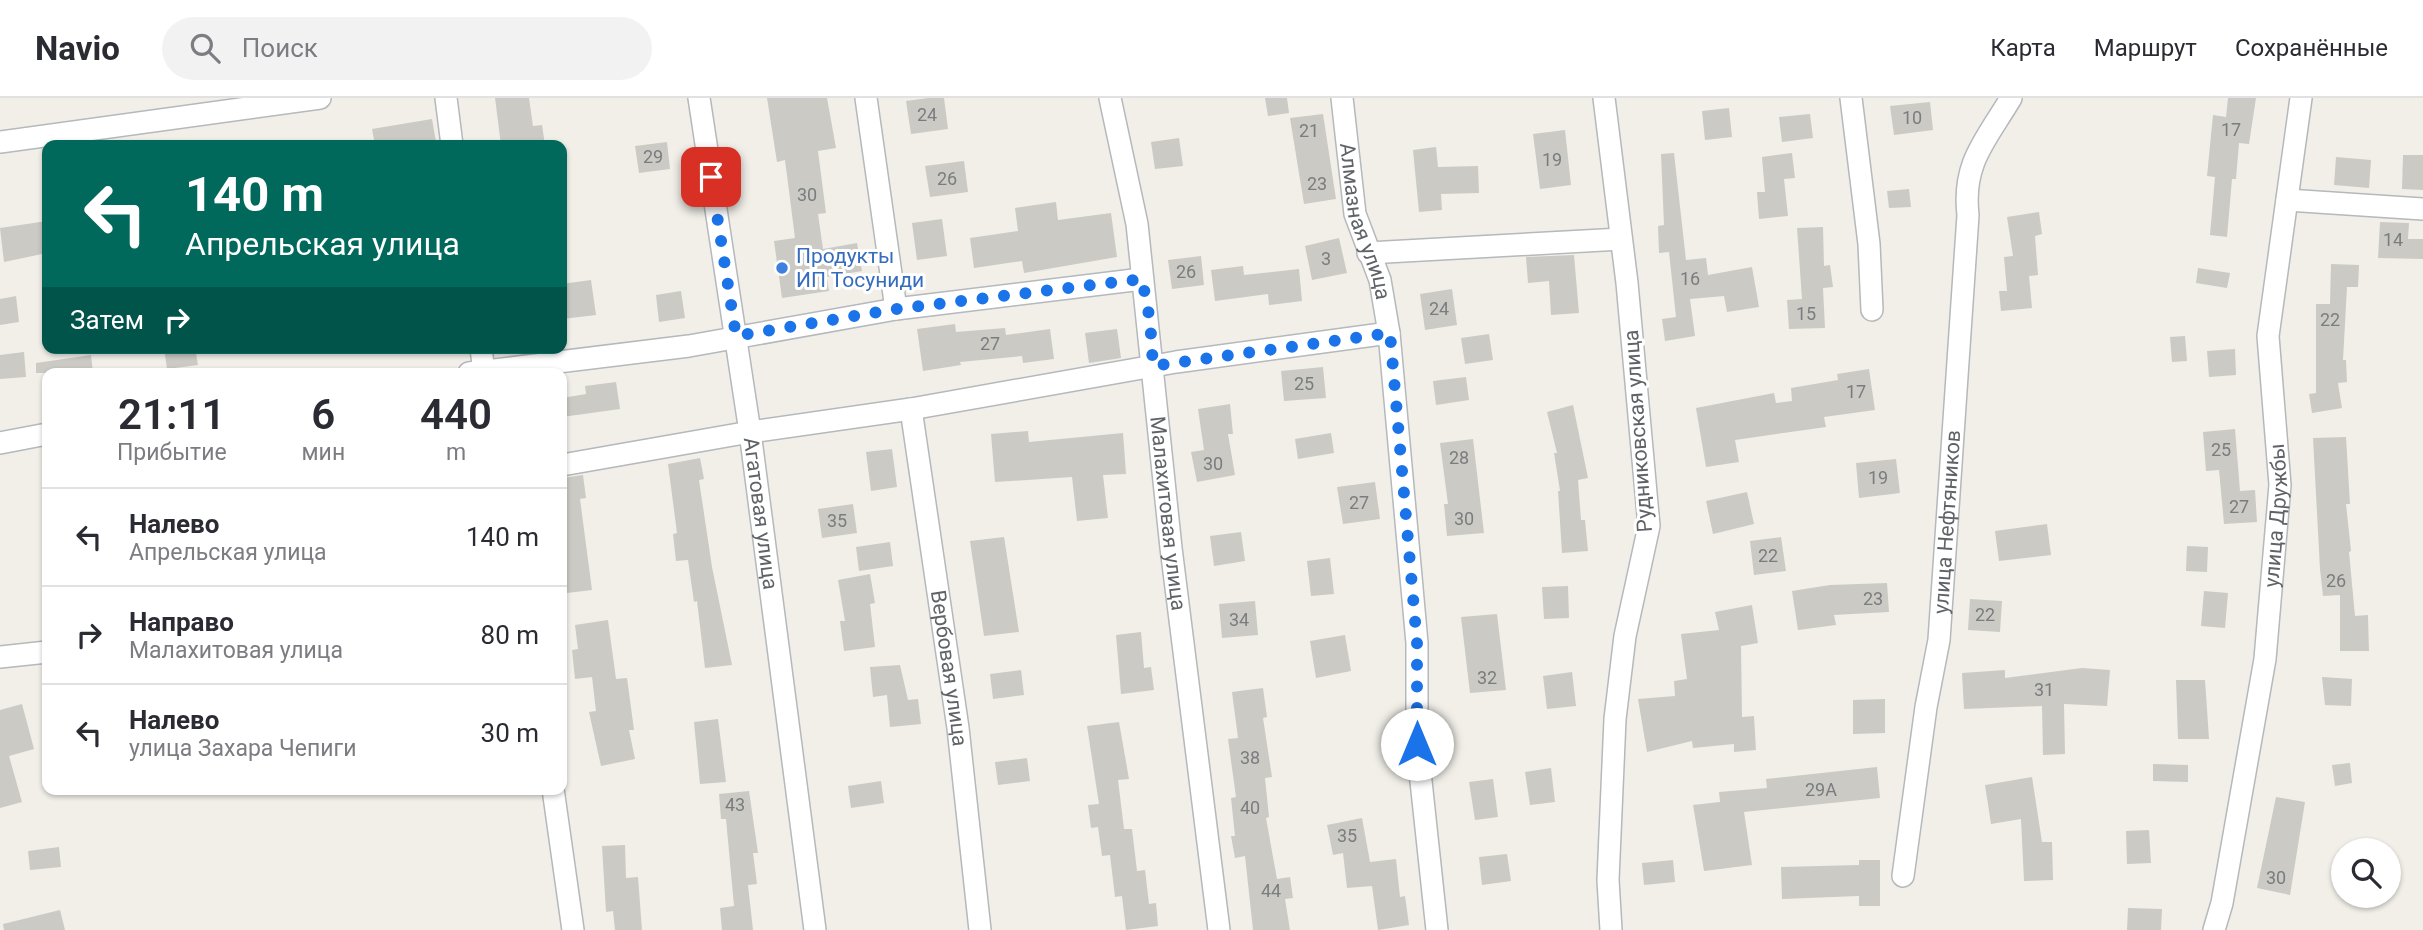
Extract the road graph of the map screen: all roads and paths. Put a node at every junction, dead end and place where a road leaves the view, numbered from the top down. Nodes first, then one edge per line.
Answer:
1 (320, 98) edge
2 (446, 98) edge
3 (699, 98) edge
4 (866, 98) edge
5 (1110, 98) edge
6 (1342, 98) edge
7 (1604, 98) edge
8 (1850, 98) edge
9 (2011, 98) edge
10 (2301, 98) edge
11 (451, 140) edge
12 (0, 142) edge
13 (2287, 200) junction
14 (2423, 209) edge
15 (1621, 239) junction
16 (1368, 253) junction
17 (1142, 279) junction
18 (896, 309) junction
19 (1872, 310) dead end
20 (1390, 333) junction
21 (736, 336) junction
22 (1153, 366) junction
23 (511, 368) edge
24 (911, 409) junction
25 (750, 432) junction
26 (42, 435) edge
27 (0, 443) edge
28 (567, 464) edge
29 (42, 653) edge
30 (0, 657) edge
31 (554, 795) edge
32 (1903, 876) dead end
33 (573, 930) edge
34 (815, 930) edge
35 (980, 930) edge
36 (1219, 930) edge
37 (1437, 930) edge
38 (1611, 930) edge
39 (2214, 930) edge

1 - 12 street
2 - 11 street
3 - 21 street, Агатовая улица
4 - 18 street
5 - 17 street, Малахитовая улица
6 - 16 street, Алмазная улица
7 - 15 street, Рудниковская улица
8 - 19 street
9 - 32 street, улица Нефтяников
10 - 13 street, улица Дружбы
13 - 14 street
13 - 39 street, улица Дружбы
15 - 16 street
15 - 38 street, Рудниковская улица
16 - 20 street, Алмазная улица
17 - 18 street
17 - 22 street, Малахитовая улица
18 - 21 street
20 - 22 street
20 - 37 street, Алмазная улица
21 - 23 street
21 - 25 street, Агатовая улица
22 - 24 street
22 - 36 street, Малахитовая улица
24 - 25 street
24 - 35 street, Вербовая улица
25 - 28 street
25 - 34 street, Агатовая улица
26 - 27 street
29 - 30 street
31 - 33 street

